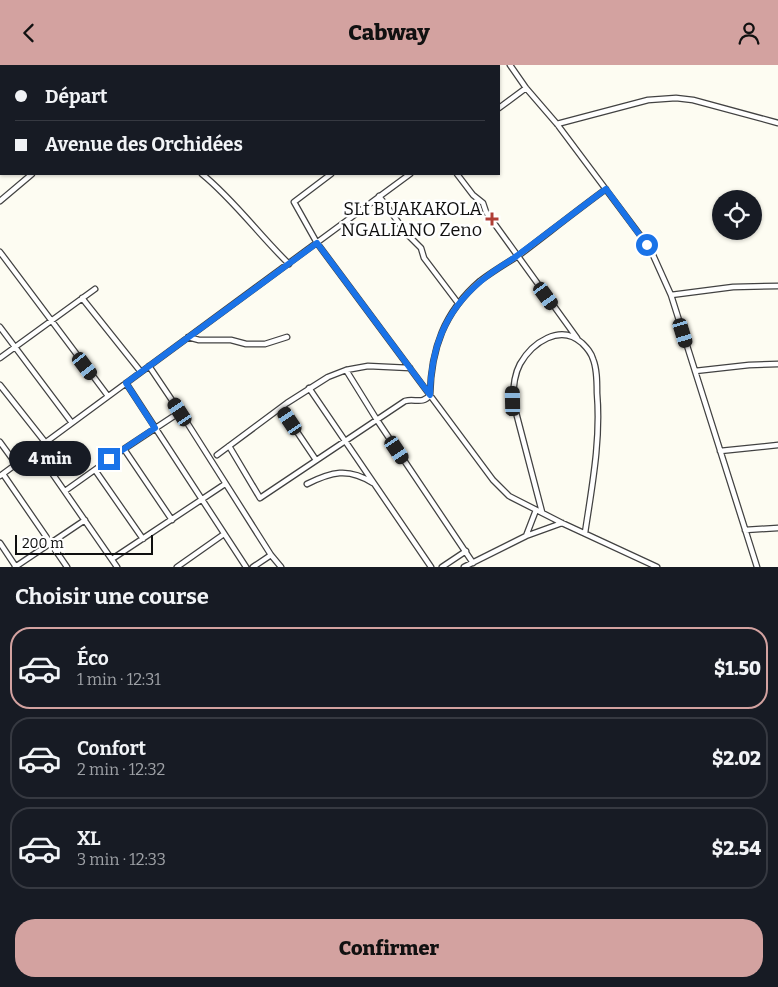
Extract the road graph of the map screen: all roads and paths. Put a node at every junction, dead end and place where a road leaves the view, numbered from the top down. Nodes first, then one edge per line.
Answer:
1 (510, 65) edge
2 (526, 88) junction
3 (500, 107) edge
4 (778, 123) edge
5 (557, 124) junction
6 (31, 175) edge
7 (203, 175) edge
8 (329, 175) edge
9 (409, 175) edge
10 (458, 175) edge
11 (606, 189) junction
12 (379, 196) junction
13 (0, 201) edge
14 (317, 243) junction
15 (0, 252) edge
16 (518, 255) junction
17 (289, 264) junction
18 (778, 286) edge
19 (95, 289) dead end
20 (671, 295) junction
21 (82, 299) junction
22 (458, 303) junction
23 (50, 321) junction
24 (0, 327) edge
25 (188, 337) junction
26 (287, 337) dead end
27 (578, 339) junction
28 (14, 347) junction
29 (0, 357) edge
30 (778, 364) edge
31 (149, 366) junction
32 (410, 368) junction
33 (346, 371) junction
34 (695, 371) junction
35 (141, 372) junction
36 (126, 383) junction
37 (0, 385) edge
38 (309, 387) junction
39 (430, 395) junction
40 (108, 396) junction
41 (281, 408) junction
42 (180, 412) junction
43 (377, 420) junction
44 (72, 423) junction
45 (155, 428) junction
46 (346, 440) junction
47 (0, 442) edge
48 (45, 443) junction
49 (778, 445) edge
50 (229, 446) junction
51 (36, 449) junction
52 (124, 449) junction
53 (720, 451) junction
54 (217, 455) dead end
55 (316, 460) junction
56 (16, 464) junction
57 (95, 470) junction
58 (1, 475) edge
59 (225, 484) junction
60 (307, 484) dead end
61 (376, 485) junction
62 (65, 491) junction
63 (203, 500) junction
64 (536, 510) junction
65 (542, 513) junction
66 (84, 520) junction
67 (172, 520) junction
68 (562, 523) junction
69 (778, 528) edge
70 (745, 529) junction
71 (585, 533) junction
72 (224, 534) junction
73 (526, 536) junction
74 (144, 539) junction
75 (50, 542) junction
76 (0, 543) edge
77 (466, 551) junction
78 (271, 555) junction
79 (112, 559) junction
80 (473, 563) junction
81 (16, 567) edge
82 (67, 567) edge
83 (117, 567) edge
84 (177, 567) edge
85 (246, 567) edge
86 (253, 567) edge
87 (281, 567) edge
88 (431, 567) edge
89 (442, 567) edge
90 (464, 567) edge
91 (657, 567) edge
92 (757, 567) edge

1 - 2 street
2 - 3 street
2 - 5 street
4 - 5 street
5 - 11 street
6 - 13 street
7 - 17 street
8 - 14 street
9 - 12 street
10 - 16 street
11 - 16 street
11 - 20 street
12 - 14 street
12 - 22 street
14 - 17 street
14 - 32 street
15 - 23 street
16 - 22 street
16 - 27 street
17 - 25 street
18 - 20 street
19 - 21 street
20 - 34 street
21 - 23 street
21 - 35 street
22 - 39 street
23 - 28 street
23 - 40 street
24 - 28 street
25 - 26 street
25 - 31 street
27 - 65 street
27 - 71 street
28 - 29 street
28 - 44 street
30 - 34 street
31 - 35 street
31 - 42 street
32 - 33 street
32 - 39 street
33 - 38 street
33 - 43 street
34 - 53 street
35 - 36 street
36 - 40 street
36 - 45 street
37 - 48 street
38 - 41 street
38 - 46 street
39 - 43 street
39 - 64 street
40 - 44 street
41 - 50 street
41 - 55 street
42 - 45 street
42 - 59 street
43 - 46 street
43 - 77 street
44 - 48 street
45 - 52 street
45 - 63 street
46 - 55 street
46 - 61 street
47 - 56 street
48 - 51 street
49 - 53 street
50 - 54 street
50 - 55 street
51 - 56 street
51 - 62 street
52 - 57 street
52 - 67 street
53 - 70 street
56 - 58 street
57 - 62 street
57 - 74 street
58 - 75 street
59 - 63 street
59 - 78 street
60 - 61 street
61 - 88 street
62 - 66 street
63 - 67 street
63 - 72 street
64 - 65 street
64 - 73 street
65 - 68 street
66 - 75 street
66 - 79 street
67 - 74 street
68 - 71 street
68 - 73 street
69 - 70 street
70 - 92 street
71 - 91 street
72 - 84 street
72 - 85 street
73 - 80 street
74 - 79 street
75 - 81 street
75 - 82 street
76 - 81 street
77 - 80 street
77 - 89 street
78 - 86 street
78 - 87 street
79 - 83 street
80 - 90 street

